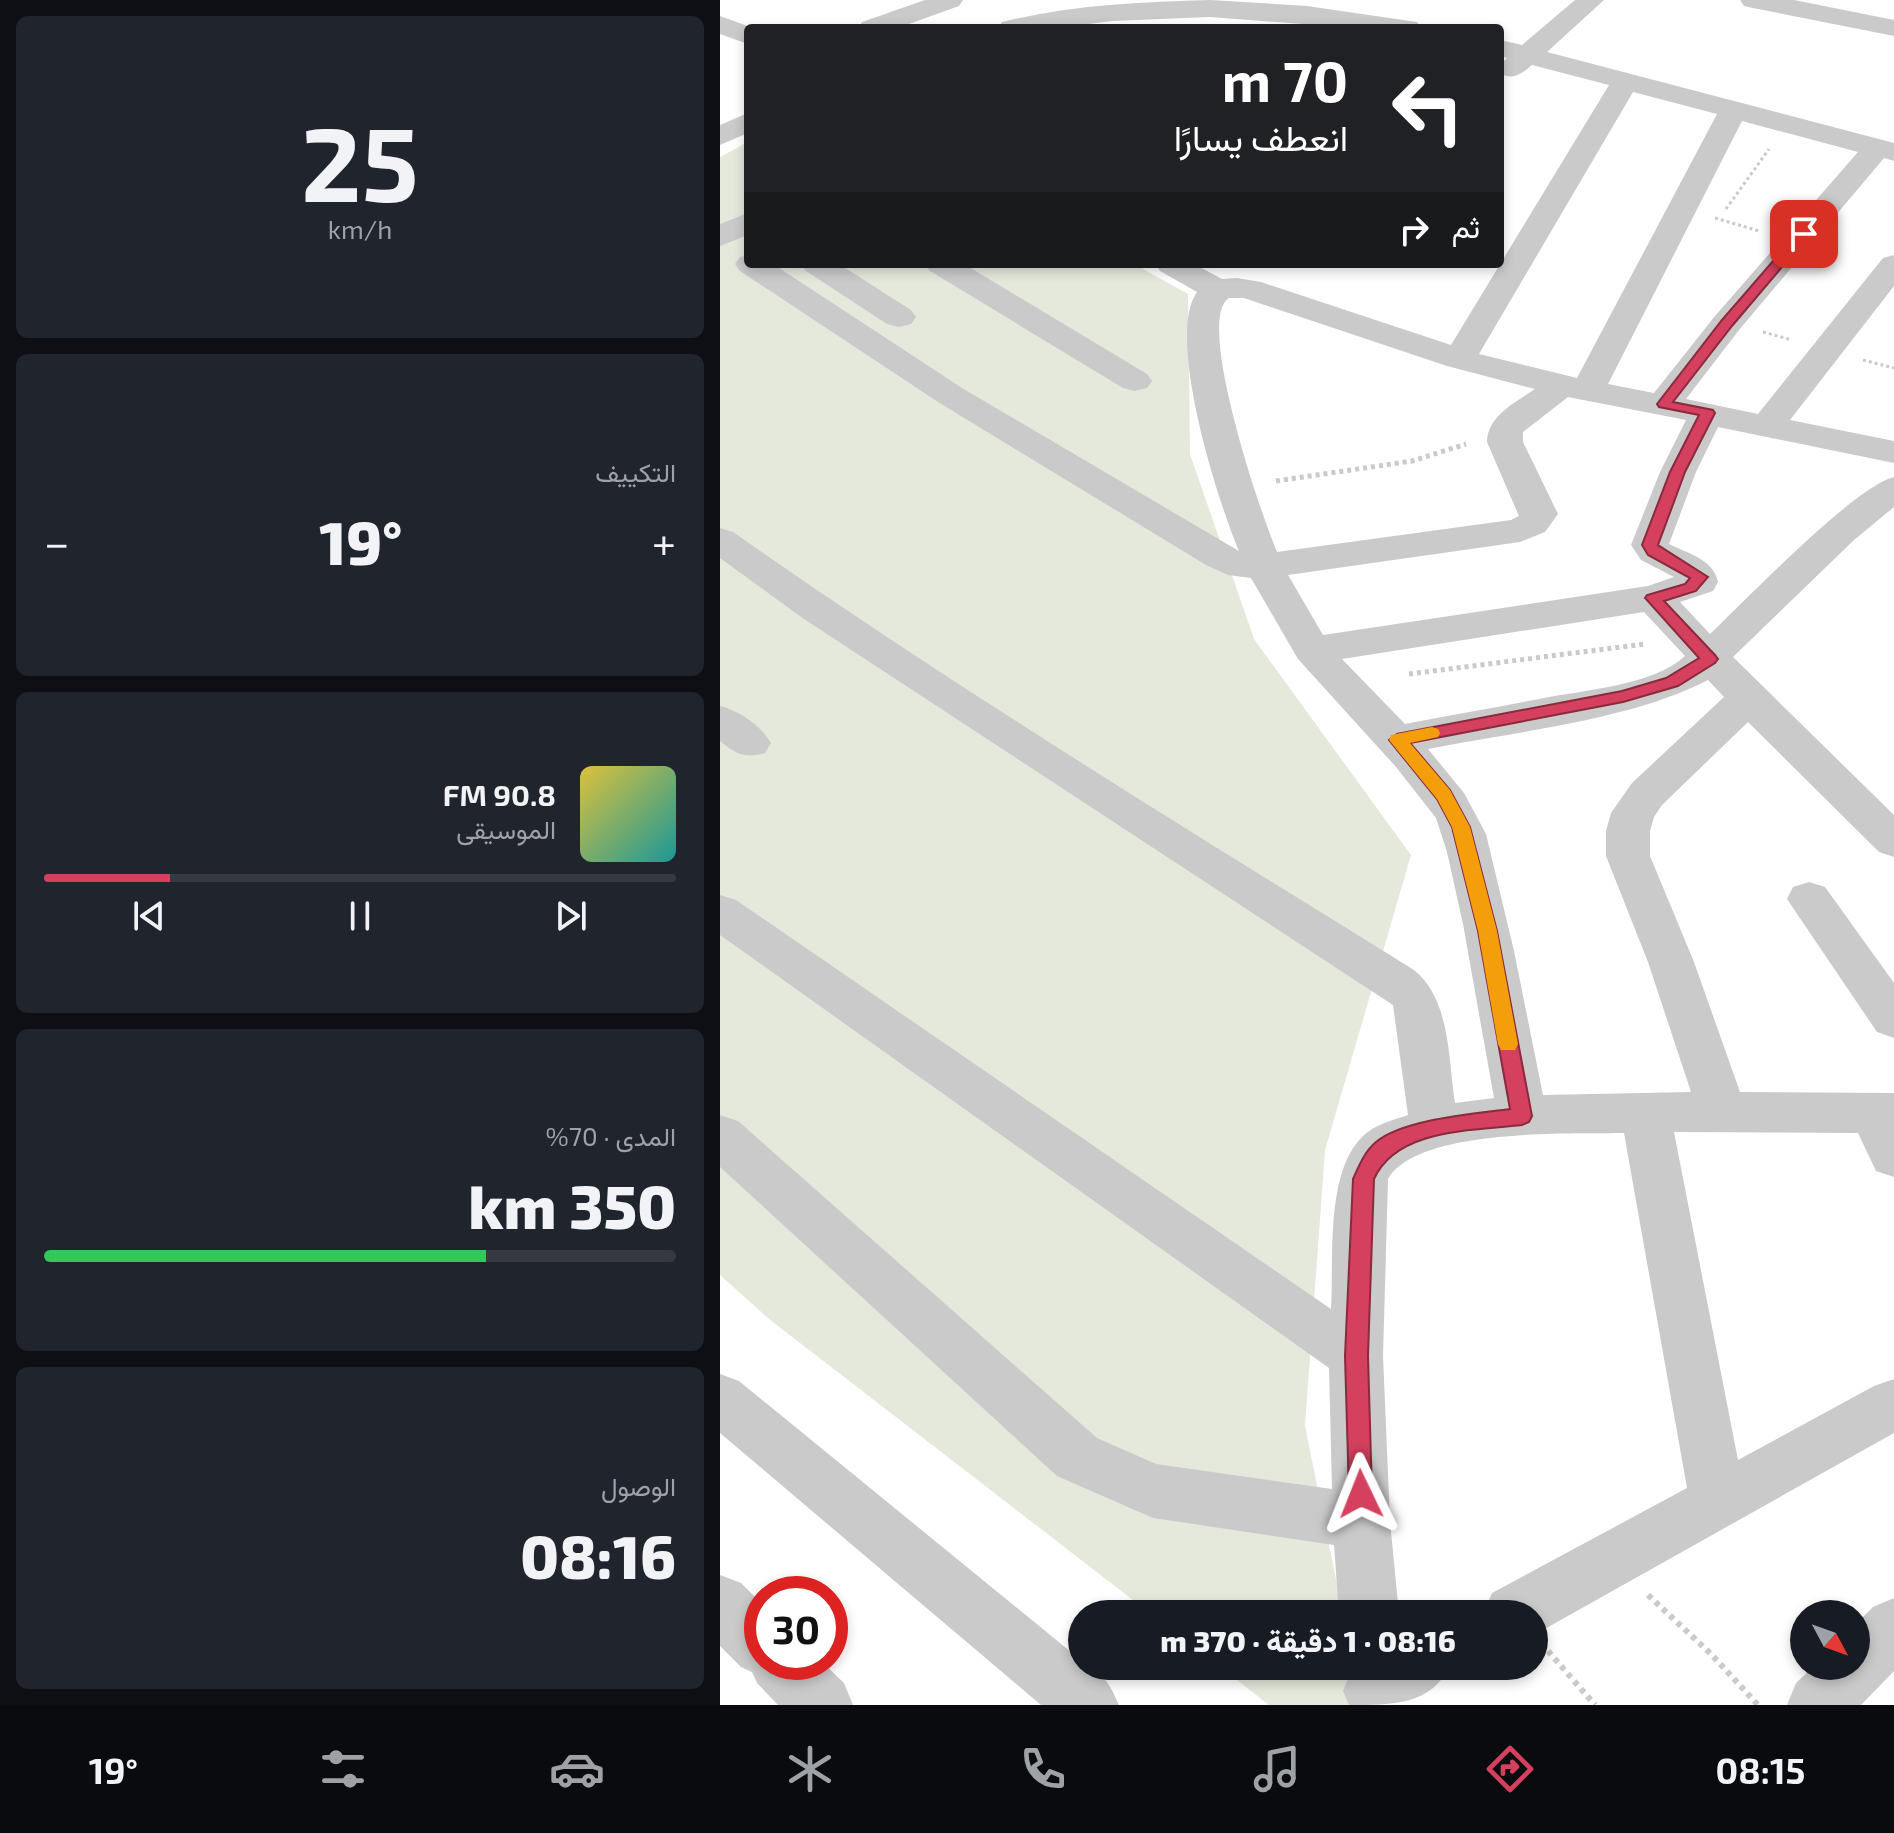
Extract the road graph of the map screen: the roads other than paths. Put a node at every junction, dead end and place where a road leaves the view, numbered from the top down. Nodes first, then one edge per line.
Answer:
1 (950, 0) edge
2 (1591, 0) edge
3 (1753, 0) edge
4 (1089, 7) edge
5 (724, 14) edge
6 (883, 24) edge
7 (1027, 24) edge
8 (1382, 24) edge
9 (1894, 28) edge
10 (744, 32) edge
11 (1513, 51) edge
12 (1504, 70) edge
13 (1626, 80) junction
14 (1728, 120) junction
15 (744, 124) edge
16 (720, 136) edge
17 (1878, 155) edge
18 (1894, 176) edge
19 (744, 224) edge
20 (720, 237) edge
21 (1894, 265) edge
22 (757, 268) edge
23 (823, 268) edge
24 (948, 268) edge
25 (1181, 268) edge
26 (1275, 268) edge
27 (1233, 290) junction
28 (899, 317) dead end
29 (1459, 359) junction
30 (1135, 381) dead end
31 (1575, 388) junction
32 (1664, 404) junction
33 (1707, 413) junction
34 (1767, 426) junction
35 (1894, 452) edge
36 (1894, 488) edge
37 (720, 540) edge
38 (1263, 566) junction
39 (1653, 598) junction
40 (1699, 649) junction
41 (1312, 650) junction
42 (1748, 698) junction
43 (1397, 740) junction
44 (1894, 841) edge
45 (1809, 899) dead end
46 (720, 912) edge
47 (1894, 1019) edge
48 (1645, 1111) junction
49 (1723, 1113) junction
50 (1883, 1113) edge
51 (1522, 1116) junction
52 (1434, 1127) junction
53 (720, 1136) edge
54 (1894, 1156) edge
55 (1356, 1356) junction
56 (720, 1399) edge
57 (1894, 1404) edge
58 (1718, 1501) junction
59 (1361, 1521) junction
60 (1368, 1600) edge
61 (720, 1604) edge
62 (1548, 1613) edge
63 (744, 1628) edge
64 (1894, 1628) edge
65 (796, 1680) edge
66 (822, 1705) edge
67 (1088, 1705) edge
68 (1818, 1705) edge

1 - 6 street
2 - 11 street
3 - 9 street
4 - 7 street
4 - 8 street
5 - 10 street
11 - 12 street
11 - 13 street
13 - 14 street
13 - 29 street
14 - 17 street
14 - 17 street
14 - 31 street
15 - 16 street
17 - 18 street
17 - 32 street
19 - 20 street
21 - 34 street
22 - 38 street
23 - 28 street
24 - 30 street
25 - 27 street
26 - 27 street
27 - 29 street
27 - 38 street
29 - 31 street
31 - 32 street
31 - 38 street
32 - 33 street
33 - 34 street
33 - 39 street
34 - 35 street
36 - 40 street
37 - 52 street
38 - 41 street
39 - 40 street
39 - 41 street
40 - 42 street
40 - 43 street
41 - 43 street
42 - 44 street
42 - 49 street
43 - 51 street
45 - 47 street
46 - 55 street
48 - 49 street
48 - 51 street
48 - 58 street
49 - 50 street
50 - 54 street
51 - 52 street
52 - 55 street
53 - 59 street
55 - 59 street
56 - 67 street
57 - 58 street
58 - 62 street
59 - 60 street
61 - 63 street
64 - 68 street
65 - 66 street

